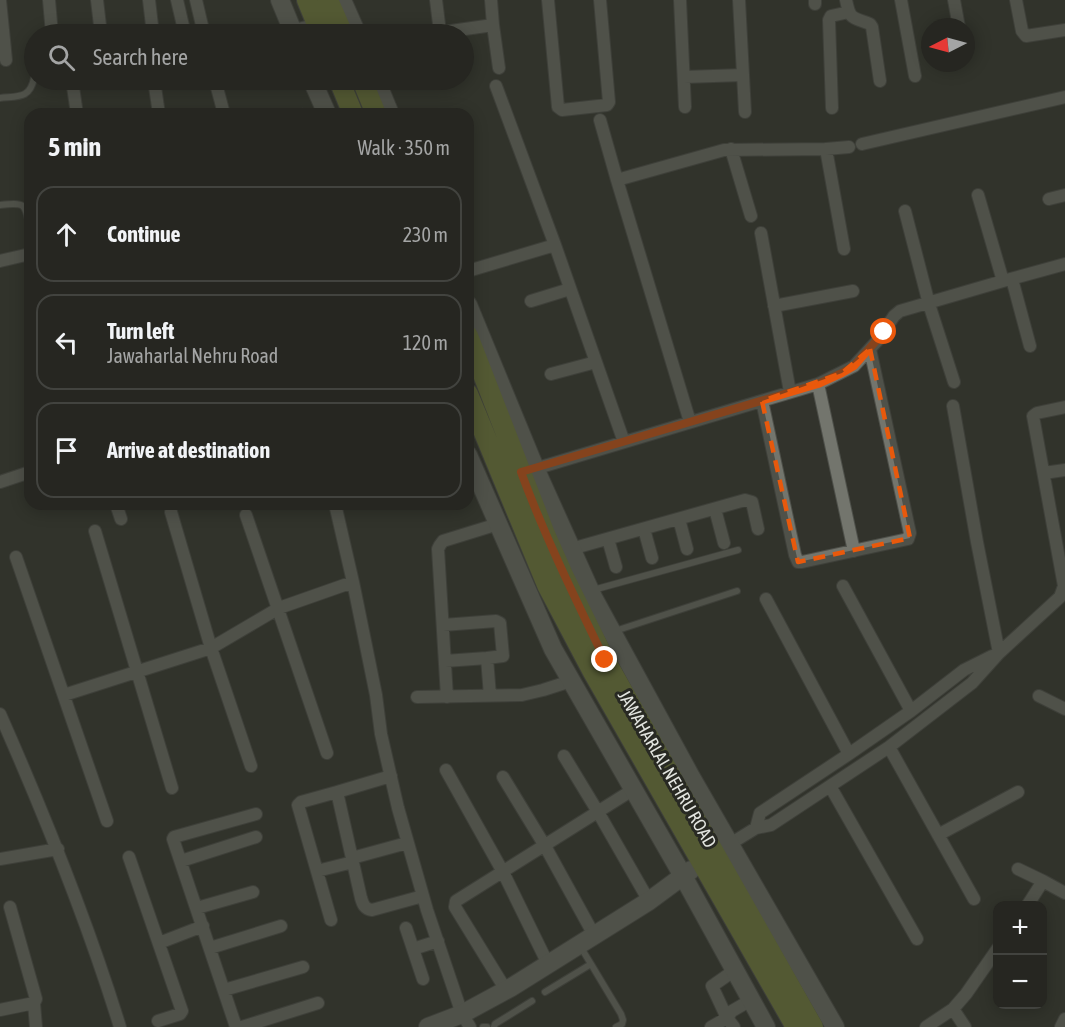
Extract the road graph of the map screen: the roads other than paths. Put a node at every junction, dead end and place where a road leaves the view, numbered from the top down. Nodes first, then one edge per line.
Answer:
1 (0, 0) edge
2 (49, 0) edge
3 (97, 0) edge
4 (149, 0) edge
5 (177, 0) edge
6 (196, 0) edge
7 (280, 0) edge
8 (307, 0) edge
9 (436, 0) edge
10 (491, 0) edge
11 (548, 0) edge
12 (600, 0) edge
13 (680, 0) edge
14 (739, 0) edge
15 (901, 0) edge
16 (954, 0) edge
17 (1016, 0) edge
18 (848, 6) edge
19 (340, 13) edge
20 (957, 18) edge
21 (51, 24) edge
22 (100, 24) edge
23 (152, 24) edge
24 (183, 24) edge
25 (202, 24) edge
26 (286, 24) edge
27 (317, 24) edge
28 (326, 24) edge
29 (435, 24) edge
30 (493, 26) junction
31 (474, 28) edge
32 (1065, 30) edge
33 (6, 60) dead end
34 (499, 68) dead end
35 (743, 75) junction
36 (684, 76) junction
37 (915, 76) dead end
38 (880, 81) dead end
39 (496, 86) dead end
40 (30, 90) edge
41 (73, 90) edge
42 (155, 90) edge
43 (218, 90) edge
44 (316, 90) edge
45 (343, 90) edge
46 (366, 90) edge
47 (380, 90) edge
48 (1065, 97) edge
49 (0, 98) edge
50 (685, 107) dead end
51 (76, 108) edge
52 (158, 108) edge
53 (222, 108) edge
54 (324, 108) edge
55 (351, 108) edge
56 (374, 108) edge
57 (388, 108) edge
58 (832, 108) dead end
59 (745, 112) dead end
60 (600, 120) dead end
61 (862, 144) dead end
62 (849, 147) dead end
63 (731, 149) junction
64 (826, 149) junction
65 (617, 180) junction
66 (978, 195) dead end
67 (1065, 195) edge
68 (1049, 200) dead end
69 (0, 206) edge
70 (24, 207) edge
71 (905, 211) dead end
72 (751, 216) dead end
73 (761, 233) dead end
74 (555, 245) junction
75 (844, 249) dead end
76 (24, 255) edge
77 (0, 261) edge
78 (1065, 264) edge
79 (474, 269) edge
80 (1007, 280) junction
81 (570, 289) junction
82 (853, 291) dead end
83 (531, 301) dead end
84 (929, 304) junction
85 (774, 306) junction
86 (474, 322) edge
87 (1030, 346) dead end
88 (474, 349) edge
89 (870, 349) junction
90 (596, 362) junction
91 (551, 374) dead end
92 (954, 382) dead end
93 (818, 384) junction
94 (790, 392) junction
95 (762, 400) junction
96 (952, 406) dead end
97 (1065, 407) edge
98 (474, 409) edge
99 (690, 422) junction
100 (624, 442) junction
101 (474, 469) edge
102 (528, 470) junction
103 (1065, 470) edge
104 (1044, 473) junction
105 (24, 474) edge
106 (0, 482) edge
107 (715, 509) junction
108 (118, 510) edge
109 (336, 510) edge
110 (171, 512) dead end
111 (246, 515) dead end
112 (121, 519) dead end
113 (679, 519) junction
114 (498, 524) junction
115 (644, 529) junction
116 (758, 529) dead end
117 (95, 531) dead end
118 (608, 539) junction
119 (724, 543) dead end
120 (571, 549) junction
121 (687, 549) dead end
122 (738, 550) dead end
123 (854, 551) junction
124 (16, 557) dead end
125 (652, 558) dead end
126 (616, 567) dead end
127 (353, 582) junction
128 (843, 586) dead end
129 (590, 591) junction
130 (737, 591) dead end
131 (766, 598) dead end
132 (279, 608) junction
133 (443, 625) junction
134 (612, 632) junction
135 (211, 648) junction
136 (999, 653) junction
137 (487, 658) junction
138 (445, 661) junction
139 (138, 671) junction
140 (572, 681) junction
141 (64, 695) junction
142 (490, 696) junction
143 (1038, 696) dead end
144 (417, 697) dead end
145 (447, 697) junction
146 (1065, 709) edge
147 (911, 711) junction
148 (0, 714) edge
149 (889, 747) junction
150 (327, 753) dead end
151 (849, 754) junction
152 (564, 756) dead end
153 (251, 766) dead end
154 (446, 770) dead end
155 (391, 776) junction
156 (503, 777) dead end
157 (830, 786) junction
158 (172, 788) dead end
159 (634, 789) junction
160 (337, 792) junction
161 (1018, 792) dead end
162 (598, 812) junction
163 (256, 814) dead end
164 (107, 821) dead end
165 (756, 828) junction
166 (938, 835) junction
167 (256, 837) dead end
168 (407, 843) junction
169 (545, 846) junction
170 (58, 849) junction
171 (716, 854) junction
172 (129, 857) dead end
173 (0, 859) edge
174 (352, 860) junction
175 (181, 861) junction
176 (1018, 869) dead end
177 (317, 871) junction
178 (503, 872) junction
179 (683, 876) junction
180 (1043, 881) junction
181 (253, 892) dead end
182 (1065, 894) edge
183 (423, 896) junction
184 (974, 899) dead end
185 (649, 901) junction
186 (1030, 901) edge
187 (10, 908) dead end
188 (197, 908) junction
189 (331, 920) dead end
190 (203, 926) junction
191 (281, 926) dead end
192 (406, 928) dead end
193 (917, 939) dead end
194 (587, 940) junction
195 (438, 941) junction
196 (159, 943) junction
197 (210, 948) junction
198 (413, 950) junction
199 (993, 955) edge
200 (548, 964) junction
201 (591, 964) junction
202 (303, 967) dead end
203 (735, 970) junction
204 (423, 979) dead end
205 (224, 990) junction
206 (506, 990) junction
207 (545, 992) dead end
208 (751, 1000) junction
209 (532, 1001) dead end
210 (34, 1003) junction
211 (318, 1004) dead end
212 (953, 1009) junction
213 (0, 1010) edge
214 (1065, 1019) edge
215 (466, 1020) edge
216 (158, 1021) dead end
217 (730, 1022) edge
218 (36, 1027) edge
219 (120, 1027) edge
220 (236, 1027) edge
221 (242, 1027) edge
222 (428, 1027) edge
223 (494, 1027) edge
224 (616, 1027) edge
225 (711, 1027) edge
226 (765, 1027) edge
227 (796, 1027) edge
228 (813, 1027) edge
229 (835, 1027) edge
230 (926, 1027) edge
231 (965, 1027) edge
232 (1061, 1027) edge

1 - 33 street
2 - 21 street
3 - 22 street
4 - 23 street
5 - 24 street
6 - 25 street
7 - 26 street
8 - 27 main road
9 - 29 street
10 - 30 street
11 - 12 street
13 - 36 street
14 - 35 street
15 - 37 street
16 - 20 street
17 - 32 street
18 - 38 street
18 - 58 street
19 - 28 street
30 - 31 street
30 - 34 street
35 - 36 street
35 - 59 street
36 - 50 street
39 - 74 street
40 - 49 lane
41 - 51 street
42 - 52 street
43 - 53 street
44 - 54 street
45 - 55 main road
46 - 56 main road
47 - 57 street
48 - 61 street
60 - 65 street
62 - 64 street
63 - 64 street
63 - 65 street
63 - 72 street
64 - 75 street
65 - 99 street
66 - 80 street
67 - 68 street
69 - 70 lane
71 - 84 street
73 - 85 street
74 - 79 street
74 - 81 street
76 - 77 street
78 - 80 street
80 - 84 street
80 - 87 street
81 - 83 street
81 - 90 street
82 - 85 street
84 - 89 street
84 - 92 street
85 - 94 street
86 - 102 street
88 - 102 main road, JAWAHARLAL NEHRU ROAD
89 - 93 street
89 - 123 street
90 - 91 street
90 - 100 street
93 - 94 street
93 - 123 street
94 - 95 street
95 - 99 street
95 - 123 street
96 - 136 street
97 - 104 street
98 - 171 main road, JAWAHARLAL NEHRU ROAD
99 - 100 street
100 - 102 street
101 - 114 street
102 - 120 street
102 - 171 main road, JAWAHARLAL NEHRU ROAD
103 - 104 street
104 - 136 street
105 - 106 street
107 - 113 street
107 - 116 street
107 - 119 street
108 - 112 street
109 - 127 street
110 - 135 street
111 - 132 street
113 - 115 street
113 - 121 street
114 - 133 street
114 - 140 street
115 - 118 street
115 - 125 street
117 - 139 street
118 - 120 street
118 - 126 street
120 - 129 street
122 - 129 lane
124 - 141 street
127 - 132 street
127 - 155 street
128 - 147 street
129 - 134 street
130 - 134 lane
131 - 151 street
132 - 135 street
132 - 150 street
133 - 137 street
133 - 138 street
134 - 171 street
135 - 139 street
135 - 153 street
136 - 147 street
136 - 149 street
137 - 138 street
137 - 142 street
138 - 145 street
139 - 141 street
139 - 158 street
140 - 142 street
140 - 159 street
141 - 164 street
142 - 145 street
143 - 146 street
144 - 145 street
147 - 151 street
148 - 170 street
149 - 157 street
149 - 166 street
151 - 165 street
152 - 162 street
154 - 178 street
155 - 160 street
155 - 168 street
156 - 169 street
157 - 165 street
157 - 193 street
159 - 162 street
159 - 179 street
160 - 174 street
160 - 177 street
161 - 166 street
162 - 169 street
162 - 185 street
163 - 175 street
165 - 171 street
166 - 184 street
167 - 175 street
168 - 174 street
168 - 183 street
169 - 178 street
169 - 194 street
170 - 173 street
170 - 219 street
171 - 179 street
171 - 227 main road, JAWAHARLAL NEHRU ROAD
171 - 228 main road, JAWAHARLAL NEHRU ROAD
171 - 229 street
172 - 196 street
174 - 177 street
174 - 183 street
175 - 188 street
176 - 180 street
177 - 189 street
178 - 200 street
178 - 206 street
179 - 185 street
179 - 203 street
180 - 182 street
180 - 186 street
181 - 188 street
183 - 195 street
185 - 194 street
187 - 210 street
188 - 190 street
190 - 196 street
190 - 197 street
191 - 197 street
192 - 198 street
194 - 200 street
194 - 201 lane
195 - 198 street
195 - 215 street
196 - 216 street
197 - 205 street
198 - 204 street
199 - 212 street
200 - 206 street
201 - 207 lane
201 - 224 lane
202 - 205 street
203 - 208 street
203 - 217 street
205 - 220 street
206 - 215 street
208 - 217 street
208 - 226 street
209 - 223 lane
210 - 213 street
210 - 218 street
211 - 221 street
212 - 230 street
212 - 231 street
214 - 232 street
215 - 222 street
217 - 225 street

